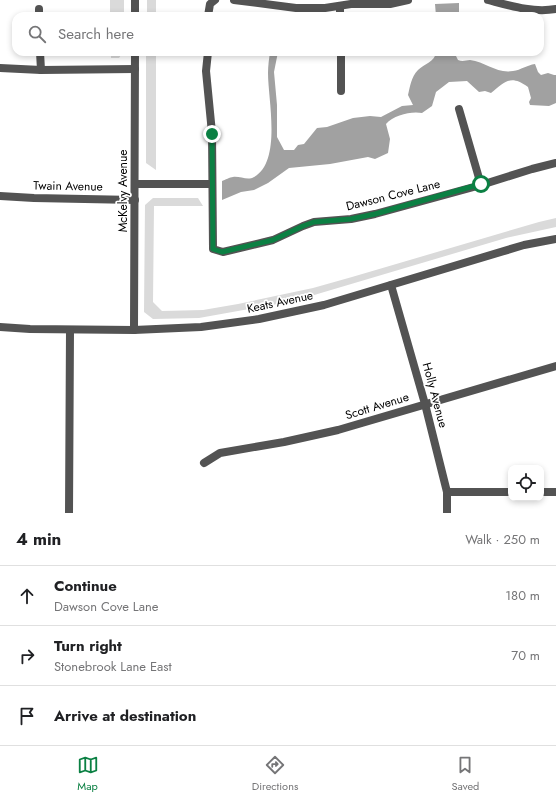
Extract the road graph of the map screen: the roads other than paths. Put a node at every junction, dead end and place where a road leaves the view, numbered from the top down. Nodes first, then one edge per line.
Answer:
1 (135, 0) edge
2 (234, 0) edge
3 (408, 0) edge
4 (488, 0) edge
5 (212, 2) edge
6 (340, 6) junction
7 (556, 9) edge
8 (135, 12) edge
9 (209, 12) edge
10 (340, 12) edge
11 (40, 56) edge
12 (135, 56) edge
13 (208, 56) edge
14 (341, 56) edge
15 (0, 68) edge
16 (135, 69) junction
17 (41, 70) junction
18 (341, 92) dead end
19 (459, 109) dead end
20 (556, 163) edge
21 (135, 184) junction
22 (212, 184) junction
23 (481, 184) junction
24 (0, 196) edge
25 (135, 200) junction
26 (556, 239) edge
27 (391, 285) junction
28 (0, 327) edge
29 (70, 330) junction
30 (134, 330) junction
31 (556, 366) edge
32 (426, 404) junction
33 (204, 463) dead end
34 (447, 492) junction
35 (508, 492) edge
36 (544, 492) edge
37 (556, 492) edge
38 (69, 513) edge
39 (447, 513) edge

1 - 8 street
2 - 6 street
3 - 6 street
4 - 7 street
5 - 9 street
6 - 10 street
11 - 17 street
12 - 16 street, McKelvy Avenue
13 - 22 street
14 - 18 street
15 - 17 street
16 - 17 street
16 - 21 street, McKelvy Avenue
19 - 23 street
20 - 23 street, Dawson Cove Lane
21 - 22 street
21 - 25 street, McKelvy Avenue
22 - 23 street, Dawson Cove Lane
24 - 25 street, Twain Avenue
25 - 30 street, McKelvy Avenue
26 - 27 street, Keats Avenue
27 - 30 street, Keats Avenue
27 - 32 street, Holly Avenue
28 - 29 street, Keats Avenue
29 - 30 street, Keats Avenue
29 - 38 street
31 - 32 street, Scott Avenue
32 - 33 street, Scott Avenue
32 - 34 street, Holly Avenue
34 - 35 street
34 - 39 street, Holly Avenue
36 - 37 street

